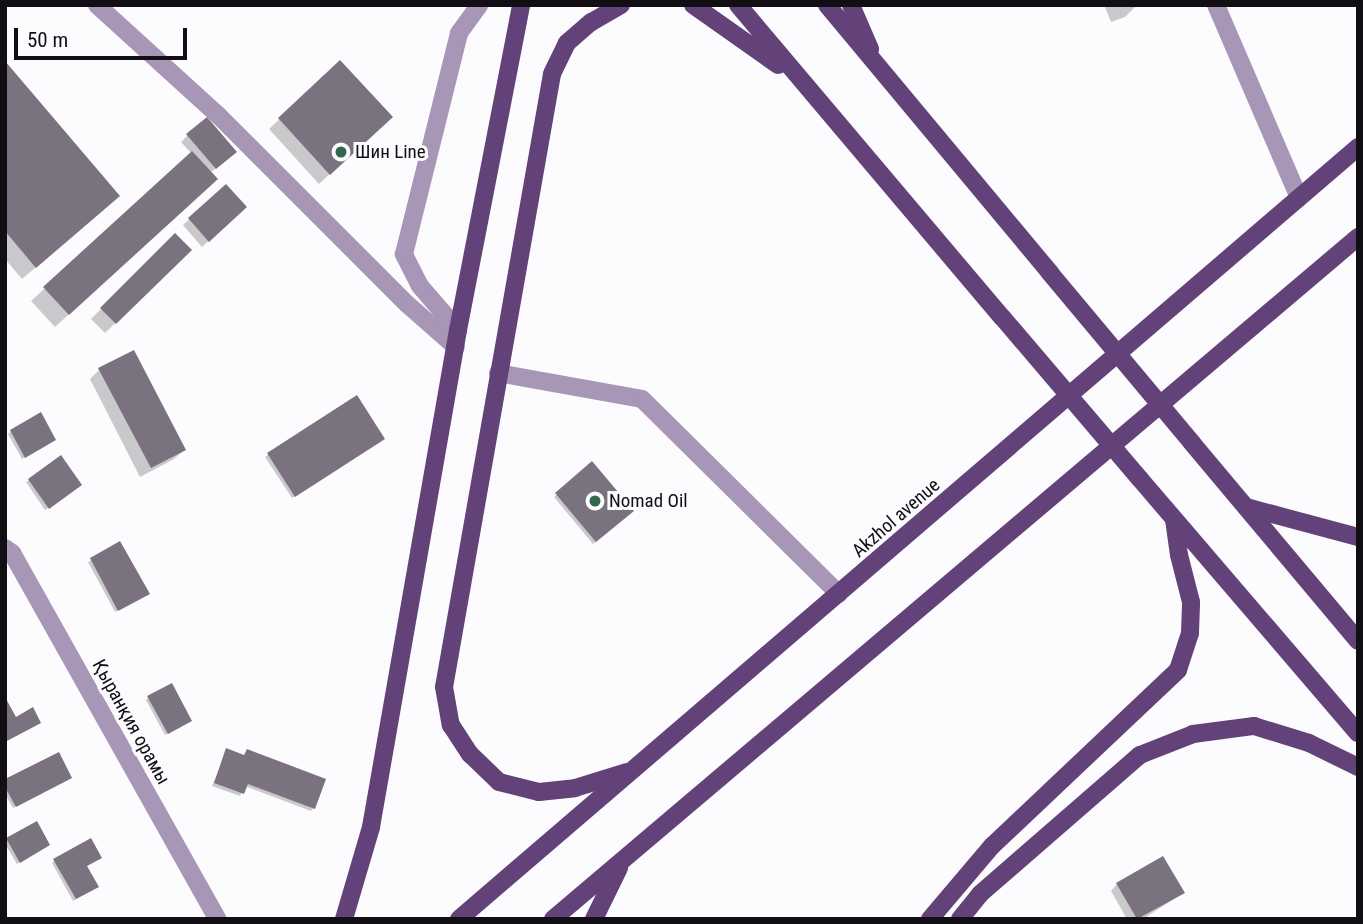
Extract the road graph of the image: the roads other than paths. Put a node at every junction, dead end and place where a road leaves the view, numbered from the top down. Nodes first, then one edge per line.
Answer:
1 (97, 5) edge
2 (480, 5) edge
3 (521, 5) edge
4 (621, 5) edge
5 (693, 5) edge
6 (738, 5) edge
7 (827, 5) edge
8 (852, 5) edge
9 (1216, 5) edge
10 (877, 65) junction
11 (798, 79) junction
12 (1358, 147) edge
13 (1299, 198) junction
14 (1358, 237) edge
15 (457, 338) junction
16 (498, 373) junction
17 (1246, 508) junction
18 (1174, 519) junction
19 (1358, 537) edge
20 (5, 548) edge
21 (839, 594) junction
22 (1358, 641) edge
23 (1358, 733) edge
24 (1358, 767) edge
25 (637, 768) junction
26 (622, 861) junction
27 (217, 919) edge
28 (344, 919) edge
29 (459, 919) edge
30 (553, 919) edge
31 (594, 919) edge
32 (930, 919) edge
33 (960, 919) edge

1 - 15 street
2 - 15 street
3 - 15 main road
4 - 16 main road
5 - 11 main road
6 - 11 main road
7 - 10 main road
8 - 10 main road
9 - 13 street
10 - 17 main road, bridge
11 - 18 main road, bridge
12 - 13 main road, Akzhol avenue
13 - 21 main road, Akzhol avenue
14 - 26 main road
15 - 28 main road
16 - 21 street
16 - 25 main road
17 - 19 main road
17 - 22 main road
18 - 23 main road
18 - 32 main road
20 - 27 street, Қыранқия орамы
21 - 25 main road, Akzhol avenue
24 - 33 main road
25 - 29 main road, Akzhol avenue
26 - 30 main road
26 - 31 main road

